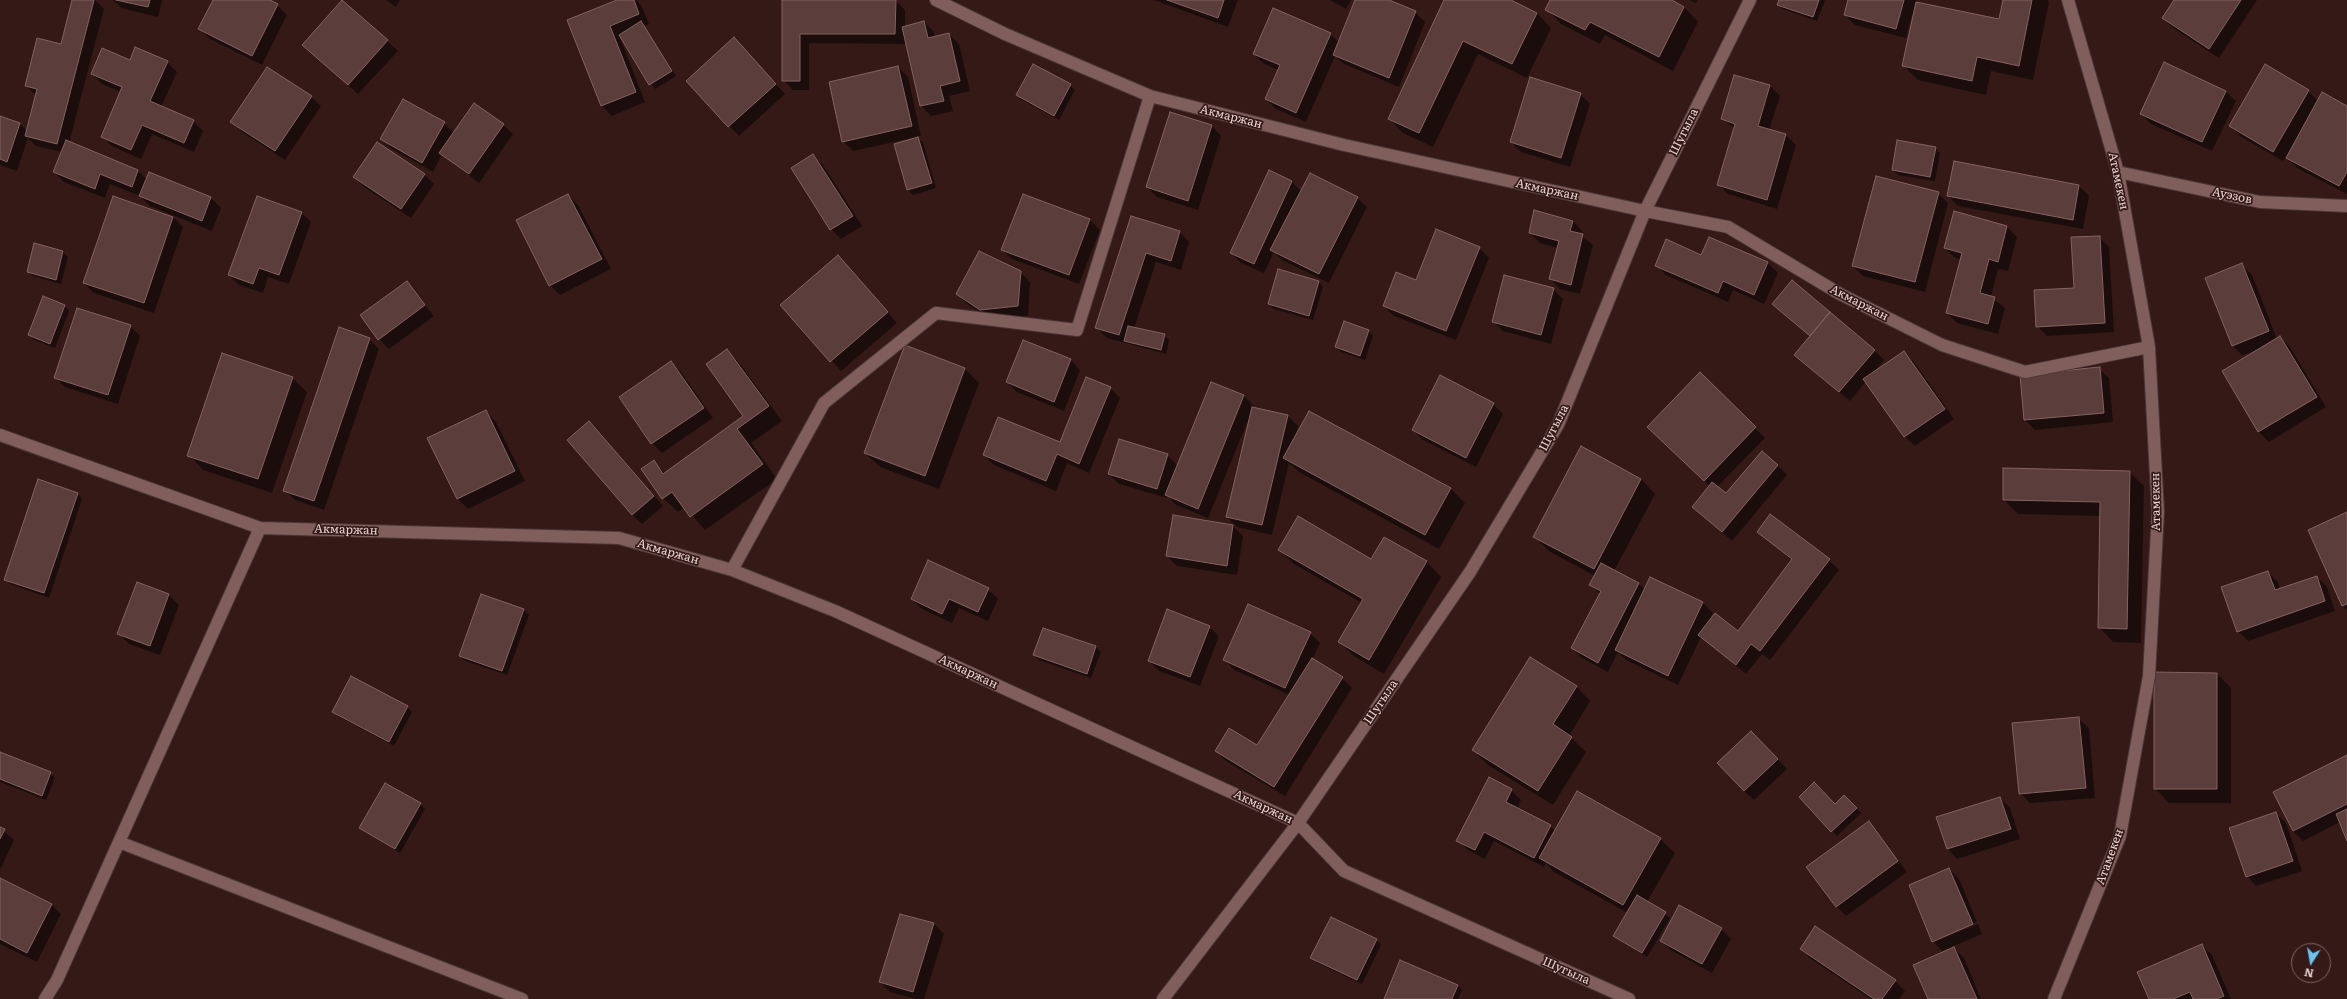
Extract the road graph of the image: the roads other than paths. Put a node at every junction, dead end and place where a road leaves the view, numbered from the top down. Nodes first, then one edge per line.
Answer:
1 (936, 0) edge
2 (1750, 0) edge
3 (2068, 0) edge
4 (1150, 96) junction
5 (2118, 172) junction
6 (2347, 206) edge
7 (1645, 211) junction
8 (2149, 347) junction
9 (0, 435) edge
10 (260, 528) junction
11 (732, 570) junction
12 (1298, 823) junction
13 (119, 842) junction
14 (45, 999) edge
15 (522, 999) edge
16 (1163, 999) edge
17 (1629, 999) edge
18 (2054, 999) edge

1 - 4 street, Акмаржан
2 - 7 street, Шугыла
3 - 5 street, Атамекен
4 - 7 street, Акмаржан
4 - 11 street
5 - 6 street, Ауэзов
5 - 8 street, Атамекен
7 - 8 street, Акмаржан
7 - 12 street, Шугыла
8 - 18 street, Атамекен
9 - 10 street, Акмаржан
10 - 11 street, Акмаржан
10 - 13 street
11 - 12 street, Акмаржан
12 - 16 street, Шугыла
12 - 17 street, Шугыла
13 - 14 street
13 - 15 street

